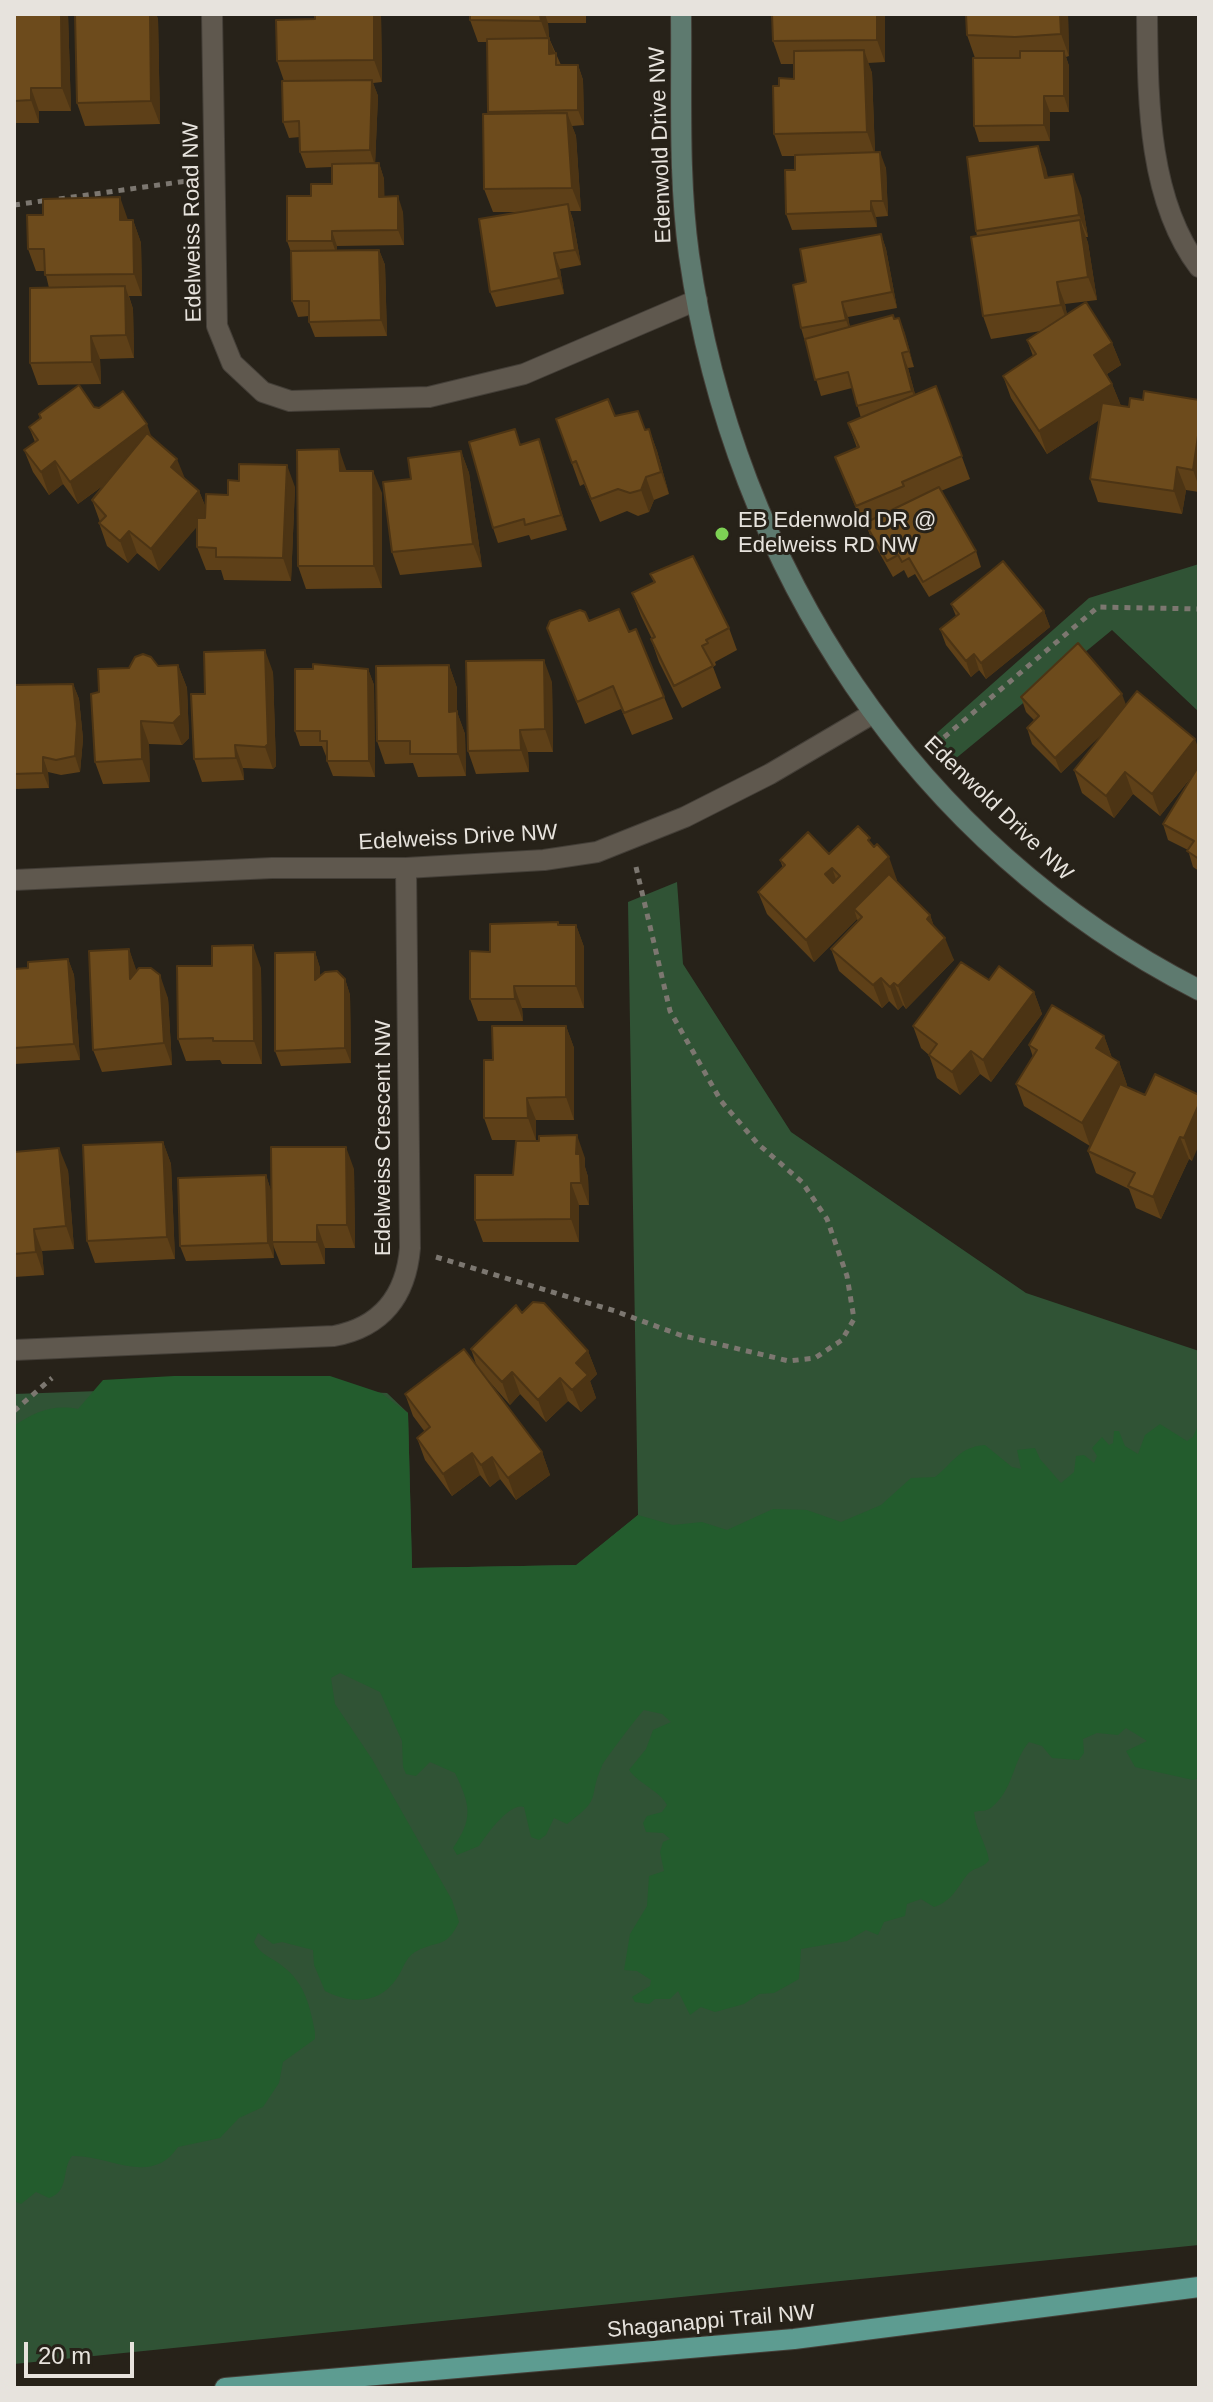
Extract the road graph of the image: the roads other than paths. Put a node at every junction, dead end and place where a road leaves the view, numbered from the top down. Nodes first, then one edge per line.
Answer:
1 (212, 14) edge
2 (681, 14) edge
3 (1147, 14) edge
4 (1199, 267) edge
5 (697, 300) junction
6 (872, 714) junction
7 (406, 868) junction
8 (14, 880) edge
9 (1199, 990) edge
10 (14, 1350) edge
11 (1199, 2287) edge
12 (225, 2388) edge

1 - 5 street, Edelweiss Road NW
2 - 5 street, Edenwold Drive NW
3 - 4 street
5 - 6 street, Edenwold Drive NW
6 - 7 street, Edelweiss Drive NW
6 - 9 street, Edenwold Drive NW
7 - 8 street, Edelweiss Drive NW
7 - 10 street, Edelweiss Crescent NW
11 - 12 main road, Shaganappi Trail NW

